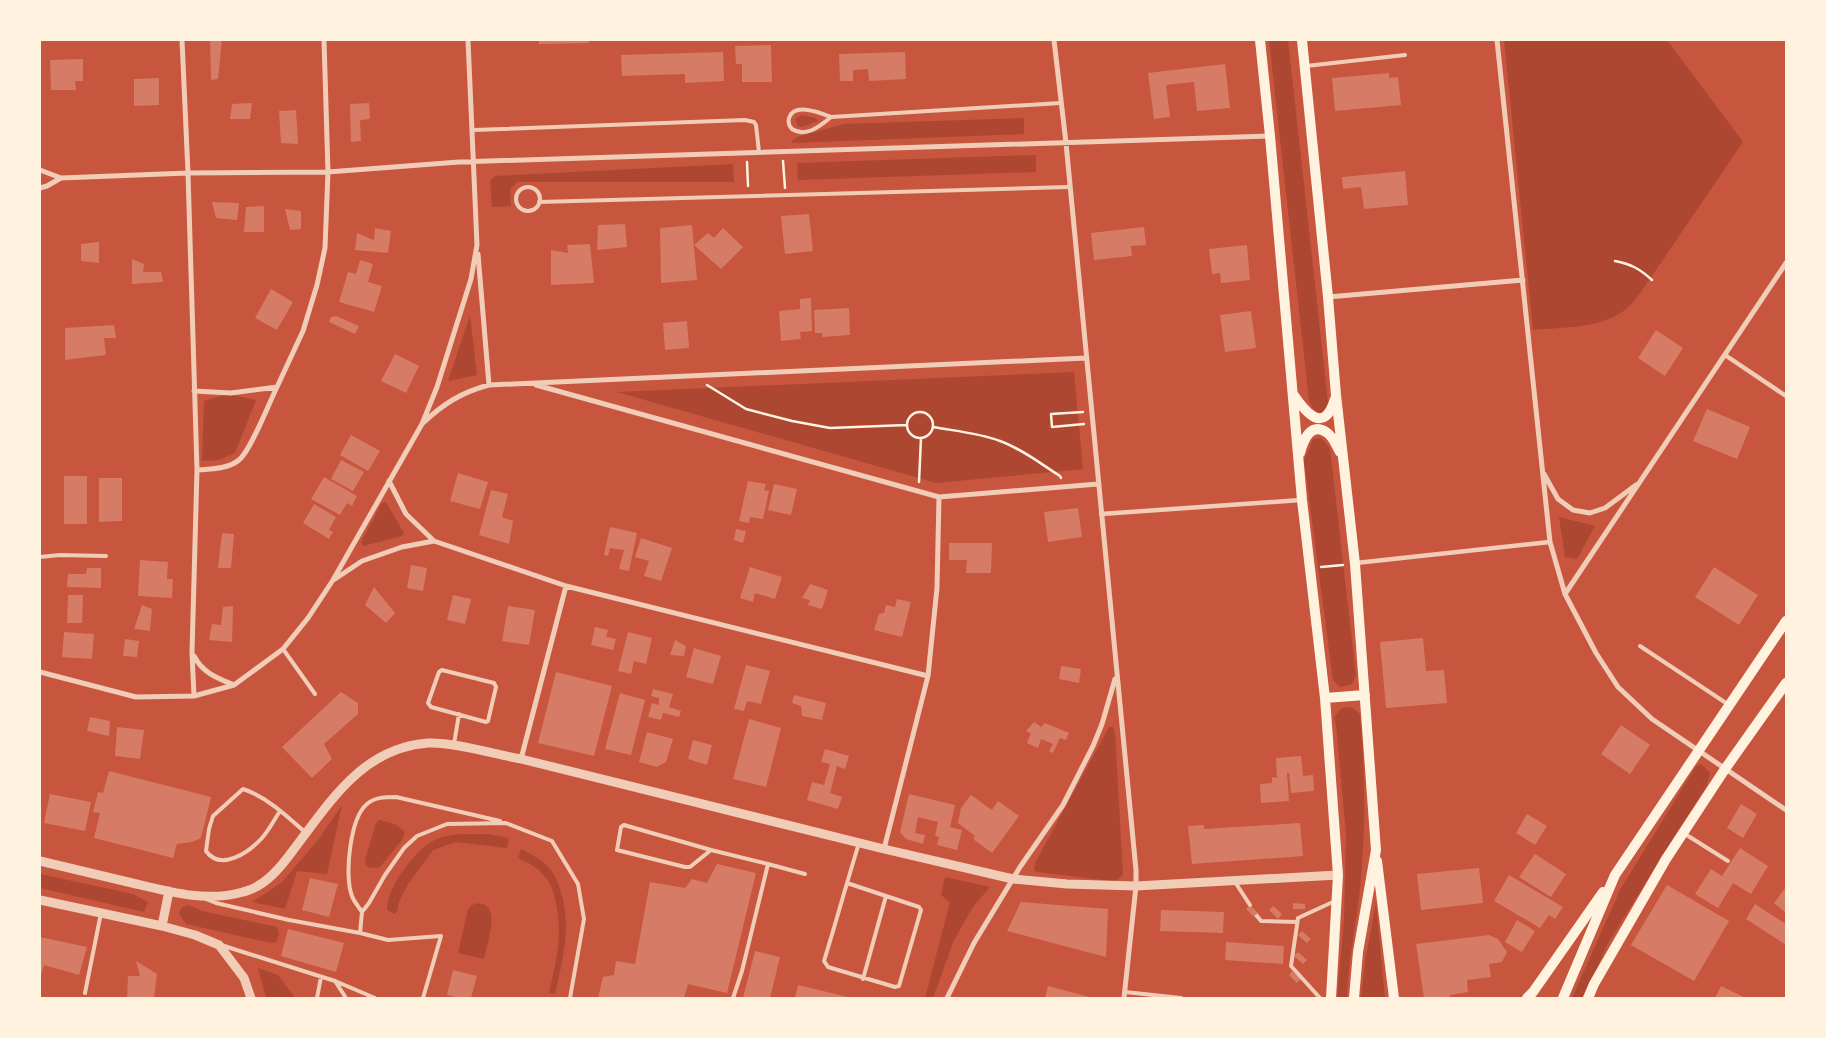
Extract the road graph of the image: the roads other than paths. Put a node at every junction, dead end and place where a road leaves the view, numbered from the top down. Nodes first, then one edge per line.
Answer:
1 (182, 40) edge
2 (324, 40) edge
3 (468, 40) edge
4 (1054, 40) edge
5 (1260, 40) edge
6 (1302, 40) edge
7 (1497, 40) edge
8 (1405, 55) dead end
9 (1304, 66) junction
10 (1061, 103) junction
11 (831, 117) junction
12 (473, 130) junction
13 (1270, 136) junction
14 (1066, 143) junction
15 (759, 152) junction
16 (474, 162) junction
17 (40, 170) edge
18 (328, 172) junction
19 (188, 173) junction
20 (61, 178) junction
21 (1069, 187) junction
22 (40, 188) edge
23 (539, 202) junction
24 (477, 245) junction
25 (1786, 263) edge
26 (1523, 280) junction
27 (1328, 298) junction
28 (1725, 355) junction
29 (1086, 358) junction
30 (530, 384) junction
31 (489, 385) junction
32 (277, 387) junction
33 (194, 391) junction
34 (1293, 394) junction
35 (1336, 395) junction
36 (1786, 396) edge
37 (422, 424) junction
38 (1344, 459) junction
39 (1299, 460) junction
40 (197, 470) junction
41 (1543, 472) junction
42 (389, 481) junction
43 (1640, 482) junction
44 (1098, 484) junction
45 (939, 497) junction
46 (1302, 500) junction
47 (1101, 514) junction
48 (434, 542) junction
49 (1550, 542) junction
50 (106, 556) dead end
51 (40, 557) edge
52 (1355, 564) junction
53 (332, 580) junction
54 (566, 586) junction
55 (1566, 594) junction
56 (1786, 621) edge
57 (1640, 646) dead end
58 (283, 649) junction
59 (192, 653) junction
60 (40, 672) edge
61 (928, 676) junction
62 (1116, 676) junction
63 (1786, 683) edge
64 (234, 685) junction
65 (315, 694) dead end
66 (1365, 695) junction
67 (194, 696) junction
68 (1326, 698) junction
69 (1729, 705) junction
70 (459, 714) junction
71 (453, 746) junction
72 (1698, 751) junction
73 (520, 759) junction
74 (1725, 769) junction
75 (1786, 810) edge
76 (280, 811) junction
77 (506, 823) junction
78 (306, 833) junction
79 (1683, 833) junction
80 (859, 843) junction
81 (884, 849) junction
82 (711, 850) junction
83 (1376, 850) junction
84 (40, 861) edge
85 (1728, 861) dead end
86 (768, 864) junction
87 (805, 874) dead end
88 (1338, 875) junction
89 (1615, 875) junction
90 (1013, 879) junction
91 (1234, 881) junction
92 (847, 883) junction
93 (1136, 886) junction
94 (169, 891) junction
95 (199, 896) junction
96 (886, 896) junction
97 (40, 900) edge
98 (1337, 900) junction
99 (1250, 905) dead end
100 (362, 912) junction
101 (101, 913) junction
102 (1257, 916) dead end
103 (1297, 922) junction
104 (162, 926) junction
105 (360, 933) junction
106 (219, 945) junction
107 (322, 977) junction
108 (863, 979) junction
109 (335, 982) junction
110 (86, 993) dead end
111 (1124, 995) edge
112 (251, 998) edge
113 (317, 998) edge
114 (346, 998) edge
115 (375, 998) edge
116 (423, 998) edge
117 (570, 998) edge
118 (733, 998) edge
119 (947, 998) edge
120 (1181, 998) edge
121 (1320, 998) edge
122 (1330, 998) edge
123 (1354, 998) edge
124 (1394, 998) edge
125 (1527, 998) edge
126 (1564, 998) edge
127 (1588, 998) edge

1 - 19 street
2 - 18 street
3 - 12 street
4 - 10 street
5 - 13 main road
6 - 9 main road
7 - 26 street
8 - 9 lane
9 - 27 main road
10 - 11 lane
10 - 14 street
11 - 11 lane
12 - 15 lane
12 - 16 street
13 - 14 street
13 - 34 main road
14 - 15 street
14 - 21 street
15 - 16 street
16 - 18 street
16 - 24 street
17 - 20 street
18 - 19 street
18 - 32 street
19 - 20 street
19 - 33 street
20 - 22 street
21 - 23 lane
21 - 29 street
23 - 23 lane
24 - 31 street
24 - 37 street
25 - 28 street
26 - 27 street
26 - 41 street
27 - 35 main road
28 - 36 street
28 - 43 street
29 - 30 street
29 - 44 street
30 - 31 street
30 - 45 street
31 - 37 street
32 - 33 street
32 - 40 street
33 - 40 street
34 - 35 main road
34 - 39 main road
35 - 38 main road
37 - 42 street
38 - 39 main road
38 - 52 main road
39 - 46 main road
40 - 59 street
41 - 43 street
41 - 49 street
42 - 48 street
42 - 53 street
43 - 55 street
44 - 45 street
44 - 47 street
45 - 61 street
46 - 47 street
46 - 68 main road
47 - 62 street
48 - 53 street
48 - 54 street
49 - 52 street
49 - 55 street
50 - 51 lane
52 - 66 main road
53 - 58 street
54 - 61 street
54 - 73 street
55 - 72 street
56 - 69 main road
57 - 69 lane
58 - 64 street
58 - 65 lane
59 - 64 street
59 - 67 street
60 - 67 street
61 - 81 street
62 - 90 street
62 - 93 street
63 - 74 main road
64 - 67 street
66 - 68 main road
66 - 83 main road
68 - 88 main road
69 - 72 main road
70 - 70 lane
70 - 71 lane
71 - 73 street
71 - 78 street
72 - 74 street
72 - 89 main road
73 - 80 street
74 - 75 street
74 - 79 main road
76 - 76 lane
76 - 78 lane
77 - 100 lane
77 - 100 lane
77 - 117 lane
78 - 95 street
79 - 85 lane
79 - 127 main road
80 - 81 street
80 - 92 lane
81 - 90 street
82 - 82 lane
82 - 86 lane
83 - 123 main road
83 - 124 main road
84 - 94 street
86 - 87 lane
86 - 118 lane
88 - 91 street
88 - 98 main road
89 - 125 main road
89 - 126 main road
90 - 93 street
90 - 119 street
91 - 93 street
91 - 99 lane
92 - 96 lane
92 - 108 lane
93 - 111 street
94 - 95 street
94 - 104 street
95 - 105 lane
96 - 108 lane
96 - 108 lane
97 - 101 street
98 - 103 lane
98 - 122 main road
100 - 105 lane
101 - 104 street
101 - 110 lane
102 - 103 lane
103 - 121 lane
104 - 106 street
105 - 116 lane
106 - 107 lane
106 - 112 street
107 - 109 lane
107 - 113 lane
109 - 114 lane
109 - 115 lane
111 - 120 lane

